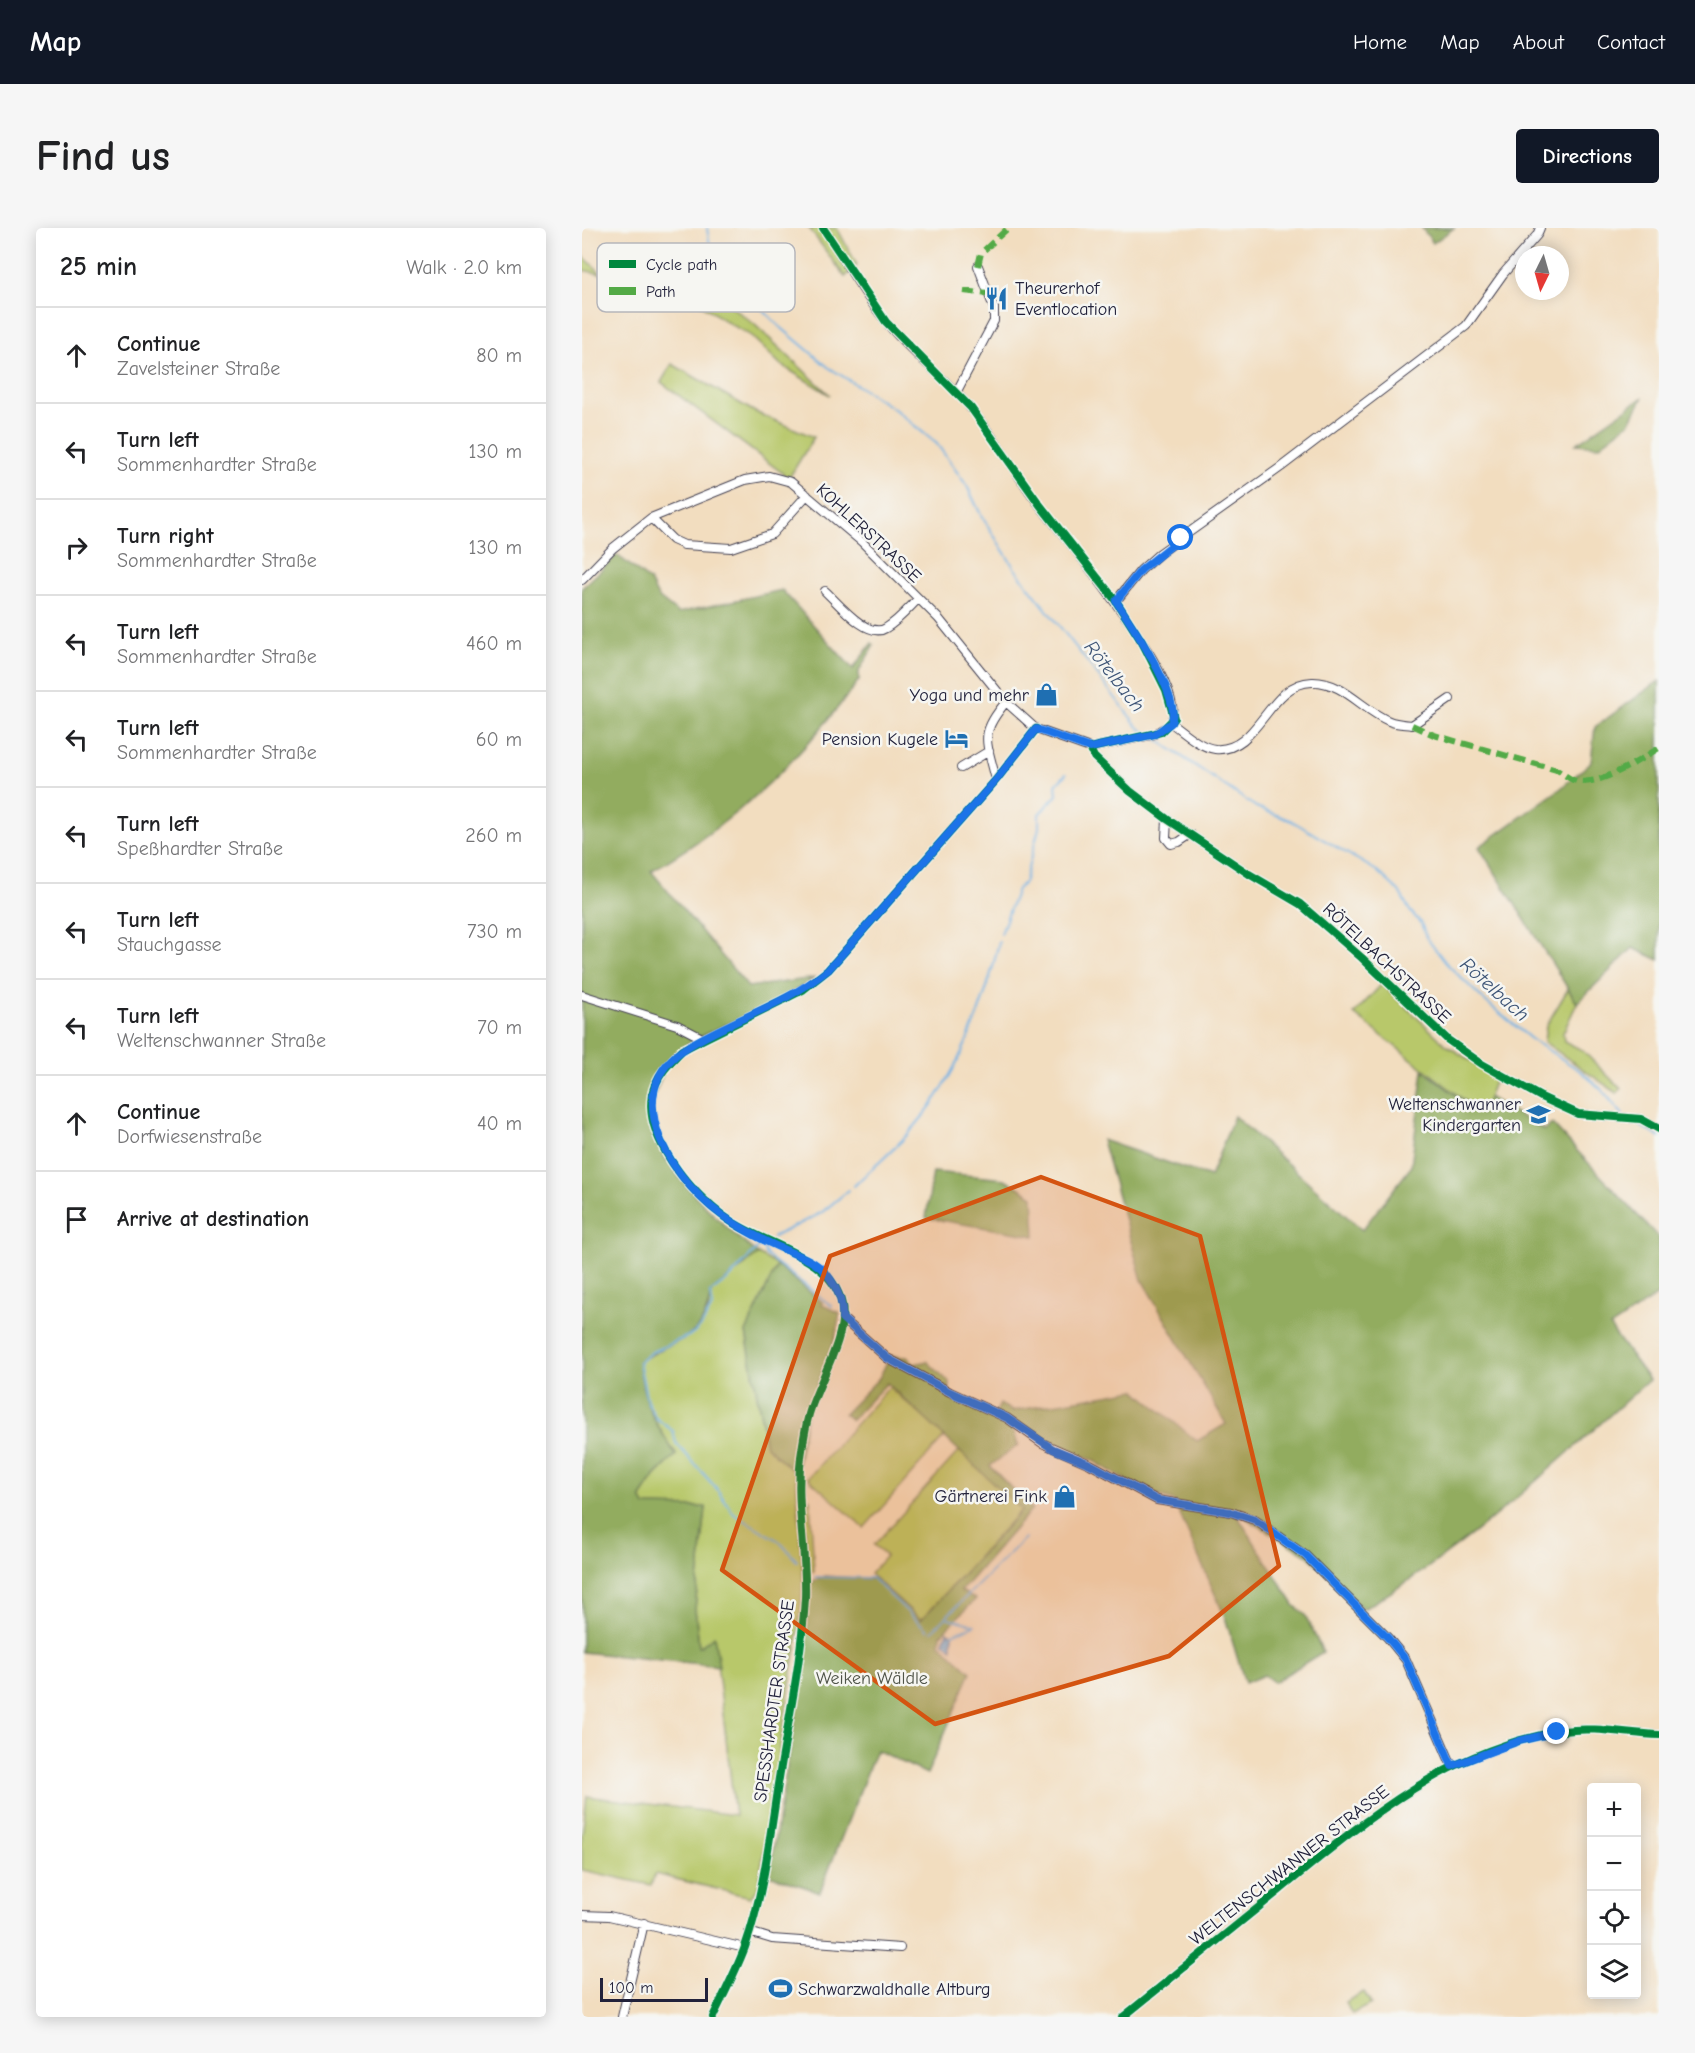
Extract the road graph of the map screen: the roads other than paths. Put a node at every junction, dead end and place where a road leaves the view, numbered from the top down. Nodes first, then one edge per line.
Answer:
1 (823, 228) edge
2 (1540, 228) edge
3 (978, 266) dead end
4 (954, 392) junction
5 (807, 495) junction
6 (651, 518) junction
7 (582, 580) edge
8 (825, 591) dead end
9 (918, 599) junction
10 (1116, 601) junction
11 (1449, 699) dead end
12 (1006, 702) junction
13 (1171, 723) junction
14 (1036, 729) junction
15 (1090, 748) junction
16 (989, 751) junction
17 (961, 768) dead end
18 (996, 780) junction
19 (1167, 819) junction
20 (1191, 834) junction
21 (582, 995) edge
22 (702, 1038) junction
23 (1659, 1129) edge
24 (842, 1318) junction
25 (1659, 1735) edge
26 (1452, 1766) junction
27 (582, 1915) edge
28 (644, 1923) junction
29 (749, 1932) junction
30 (745, 1948) junction
31 (900, 1948) dead end
32 (622, 2017) edge
33 (713, 2017) edge
34 (1123, 2017) edge

1 - 4 street
2 - 10 street
3 - 4 street
4 - 10 street
5 - 6 street, KOHLERSTRASSE
5 - 6 street
5 - 9 street, KOHLERSTRASSE
6 - 7 street, KOHLERSTRASSE
8 - 9 street
9 - 12 street, KOHLERSTRASSE
10 - 13 street
11 - 13 street
12 - 14 street, KOHLERSTRASSE
12 - 16 street
13 - 15 street
14 - 15 street
14 - 18 street
15 - 19 street, RÖTELBACHSTRASSE
16 - 17 street
16 - 18 street
18 - 22 street
19 - 20 street, RÖTELBACHSTRASSE
19 - 20 street
20 - 23 street, RÖTELBACHSTRASSE
21 - 22 street
22 - 24 street, SPESSHARDTER STRASSE
24 - 26 street
24 - 29 street, SPESSHARDTER STRASSE
25 - 26 street, WELTENSCHWANNER STRASSE
26 - 34 street, WELTENSCHWANNER STRASSE
27 - 28 street
28 - 30 street
28 - 32 street
29 - 30 street, SPESSHARDTER STRASSE
29 - 31 street
30 - 33 street, SPESSHARDTER STRASSE

